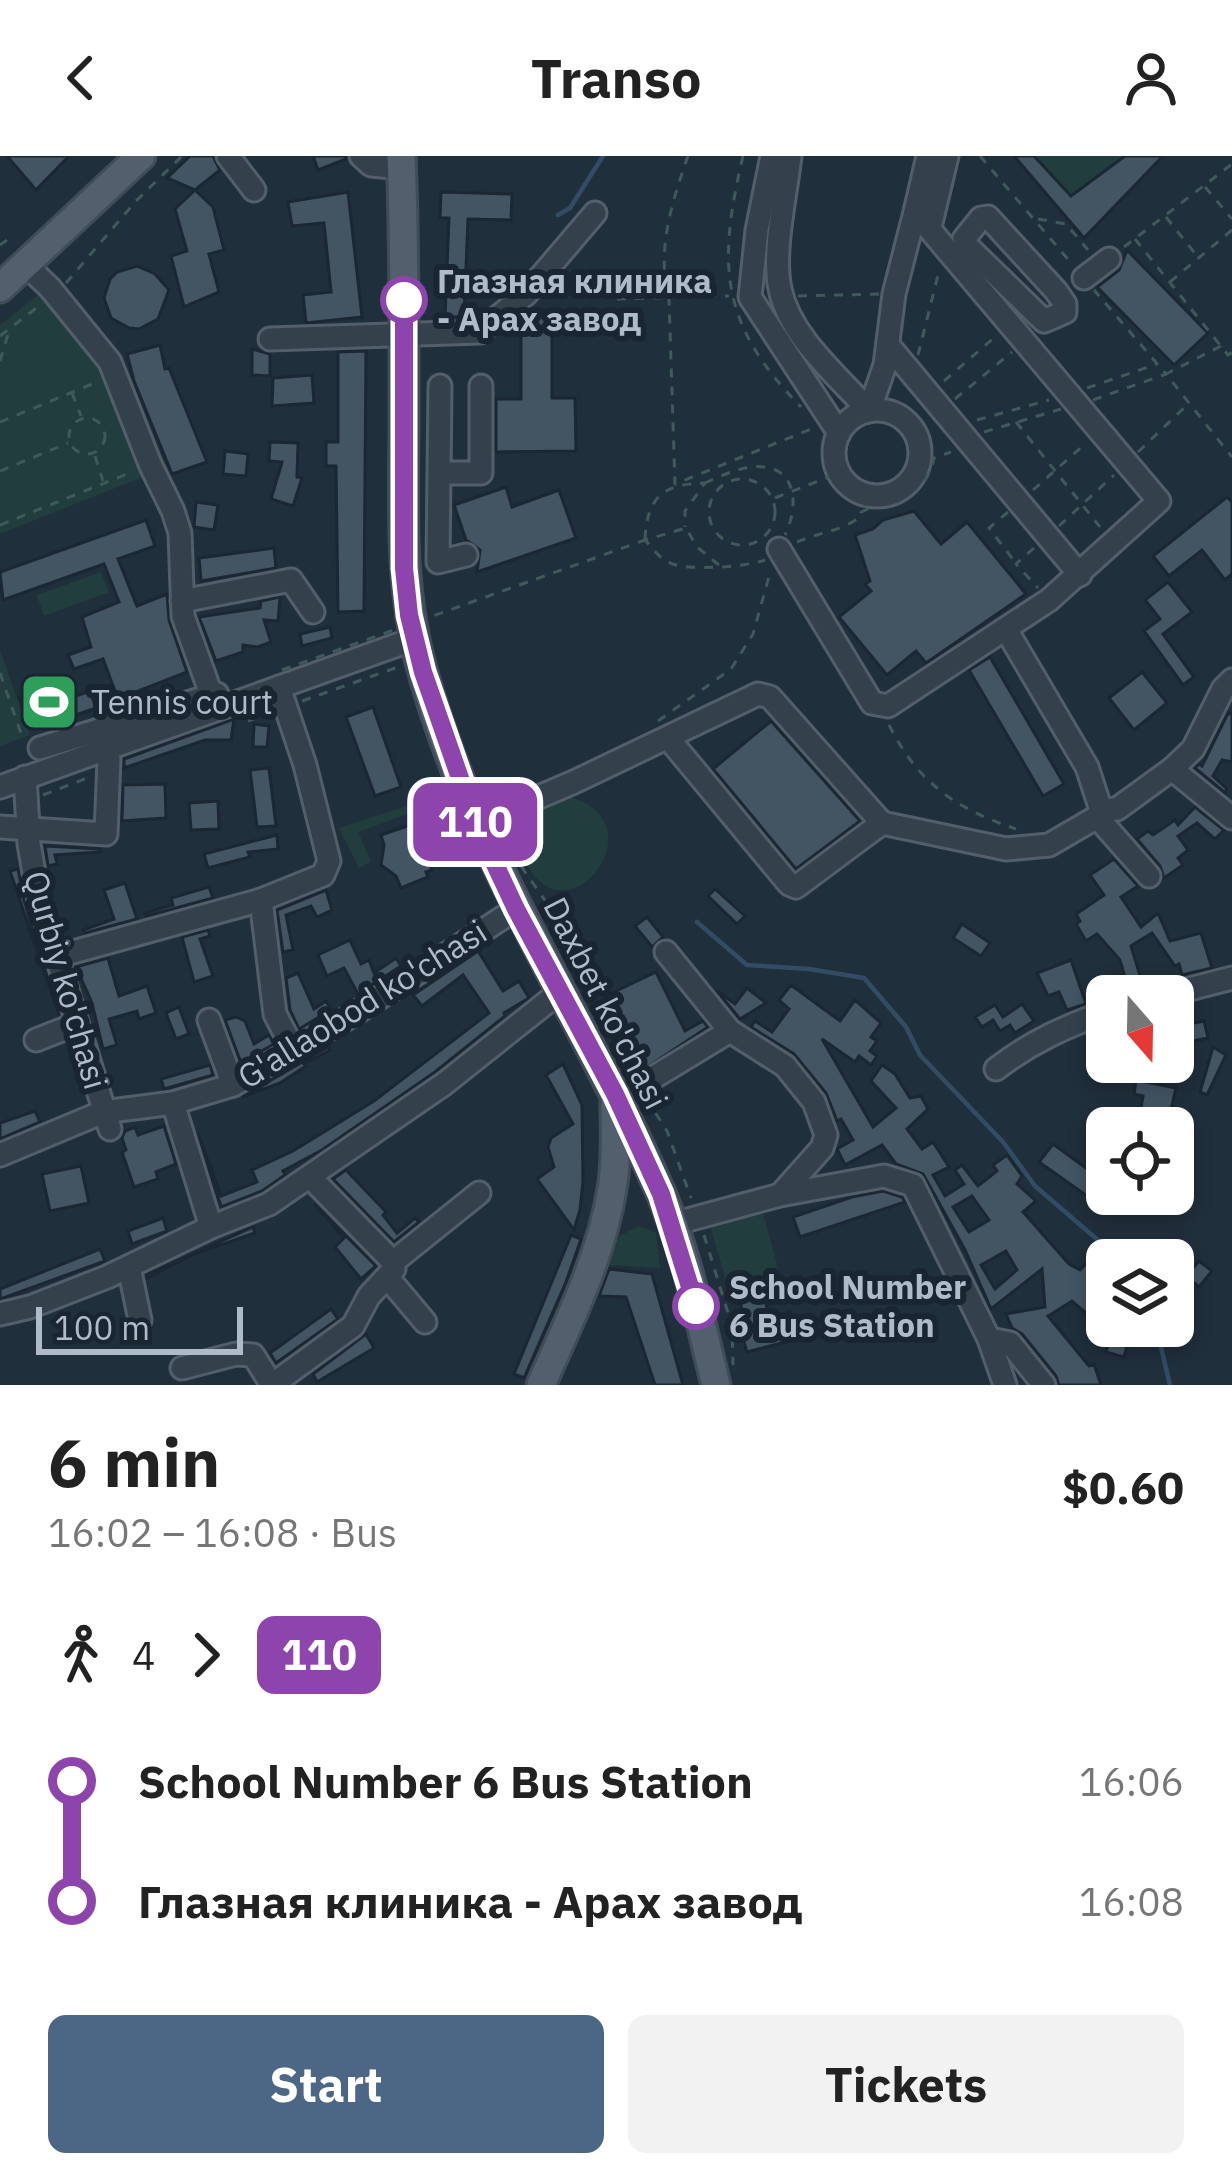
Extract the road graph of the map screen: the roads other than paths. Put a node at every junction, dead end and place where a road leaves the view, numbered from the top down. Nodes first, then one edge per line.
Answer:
1 (141, 156) edge
2 (228, 156) edge
3 (361, 156) edge
4 (772, 156) edge
5 (790, 156) edge
6 (928, 156) edge
7 (947, 156) edge
8 (401, 162) edge
9 (254, 190) dead end
10 (595, 213) dead end
11 (923, 219) junction
12 (27, 266) junction
13 (978, 270) junction
14 (0, 288) edge
15 (1022, 325) junction
16 (404, 334) junction
17 (270, 339) dead end
18 (888, 345) junction
19 (481, 386) dead end
20 (869, 411) junction
21 (835, 427) junction
22 (441, 429) junction
23 (481, 430) junction
24 (779, 549) road end
25 (466, 555) dead end
26 (1080, 575) junction
27 (182, 601) junction
28 (313, 612) dead end
29 (1007, 631) junction
30 (417, 649) junction
31 (1232, 680) edge
32 (282, 688) junction
33 (214, 702) junction
34 (660, 731) junction
35 (49, 751) junction
36 (107, 758) junction
37 (1172, 769) junction
38 (26, 777) junction
39 (0, 788) edge
40 (1099, 814) junction
41 (1232, 818) edge
42 (882, 823) junction
43 (476, 824) junction
44 (0, 827) edge
45 (29, 831) junction
46 (1149, 876) dead end
47 (261, 899) junction
48 (516, 909) junction
49 (666, 952) dead end
50 (55, 957) junction
51 (1232, 978) edge
52 (1194, 988) edge
53 (562, 991) junction
54 (1086, 1019) edge
55 (209, 1020) dead end
56 (76, 1024) junction
57 (730, 1030) junction
58 (37, 1040) dead end
59 (293, 1049) junction
60 (996, 1069) dead end
61 (651, 1079) dead end
62 (233, 1085) junction
63 (615, 1094) junction
64 (173, 1103) junction
65 (106, 1120) junction
66 (0, 1155) edge
67 (310, 1177) junction
68 (479, 1193) dead end
69 (780, 1195) junction
70 (673, 1224) junction
71 (211, 1227) junction
72 (129, 1267) junction
73 (391, 1270) junction
74 (0, 1314) edge
75 (140, 1320) dead end
76 (424, 1322) dead end
77 (989, 1339) junction
78 (182, 1368) dead end
79 (272, 1385) edge
80 (541, 1385) edge
81 (716, 1385) edge
82 (1005, 1385) edge
83 (1044, 1385) edge

1 - 12 main road
2 - 9 street
3 - 8 street
4 - 21 street
5 - 20 street
6 - 11 street
7 - 11 street
8 - 16 main road, Daxbet ko'chasi
10 - 16 street
11 - 13 street
11 - 18 street
12 - 14 main road
12 - 27 street
13 - 15 street
13 - 15 street
15 - 26 street
16 - 17 street
16 - 30 main road, Daxbet ko'chasi
18 - 20 street
18 - 26 street
19 - 23 street
20 - 21 street
20 - 21 street
22 - 23 street
22 - 23 street
22 - 25 street
24 - 29 street
26 - 29 street
27 - 28 street
27 - 33 street
29 - 40 street
30 - 32 street
30 - 43 main road, Daxbet ko'chasi
31 - 37 street
32 - 33 street
32 - 47 street
33 - 35 street
33 - 36 street
34 - 42 street
34 - 42 street
34 - 43 street
35 - 36 street
35 - 38 street
36 - 45 street
37 - 40 street
37 - 41 street
38 - 39 street
38 - 45 street, Qurbiy ko'chasi
40 - 42 street
40 - 46 street
43 - 48 main road, Daxbet ko'chasi
44 - 45 street
45 - 50 street, Qurbiy ko'chasi
47 - 50 street
47 - 59 street
48 - 53 main road, Daxbet ko'chasi
48 - 59 street, G'allaobod ko'chasi
49 - 57 street
50 - 56 street, Qurbiy ko'chasi
51 - 52 street
53 - 63 main road, Daxbet ko'chasi
53 - 67 street
54 - 60 street
55 - 62 street
56 - 58 street
56 - 65 street, Qurbiy ko'chasi
57 - 61 street
57 - 69 street
59 - 62 street, G'allaobod ko'chasi
62 - 64 street, G'allaobod ko'chasi
63 - 70 main road, Daxbet ko'chasi
63 - 80 main road
64 - 65 street, G'allaobod ko'chasi
64 - 71 street
65 - 66 street, G'allaobod ko'chasi
67 - 71 street
67 - 73 street
68 - 73 street
69 - 70 street
69 - 77 street
70 - 81 main road, Daxbet ko'chasi
71 - 72 street
72 - 74 street
72 - 75 street
73 - 76 street
73 - 79 street
77 - 82 street
77 - 83 street
78 - 79 street

